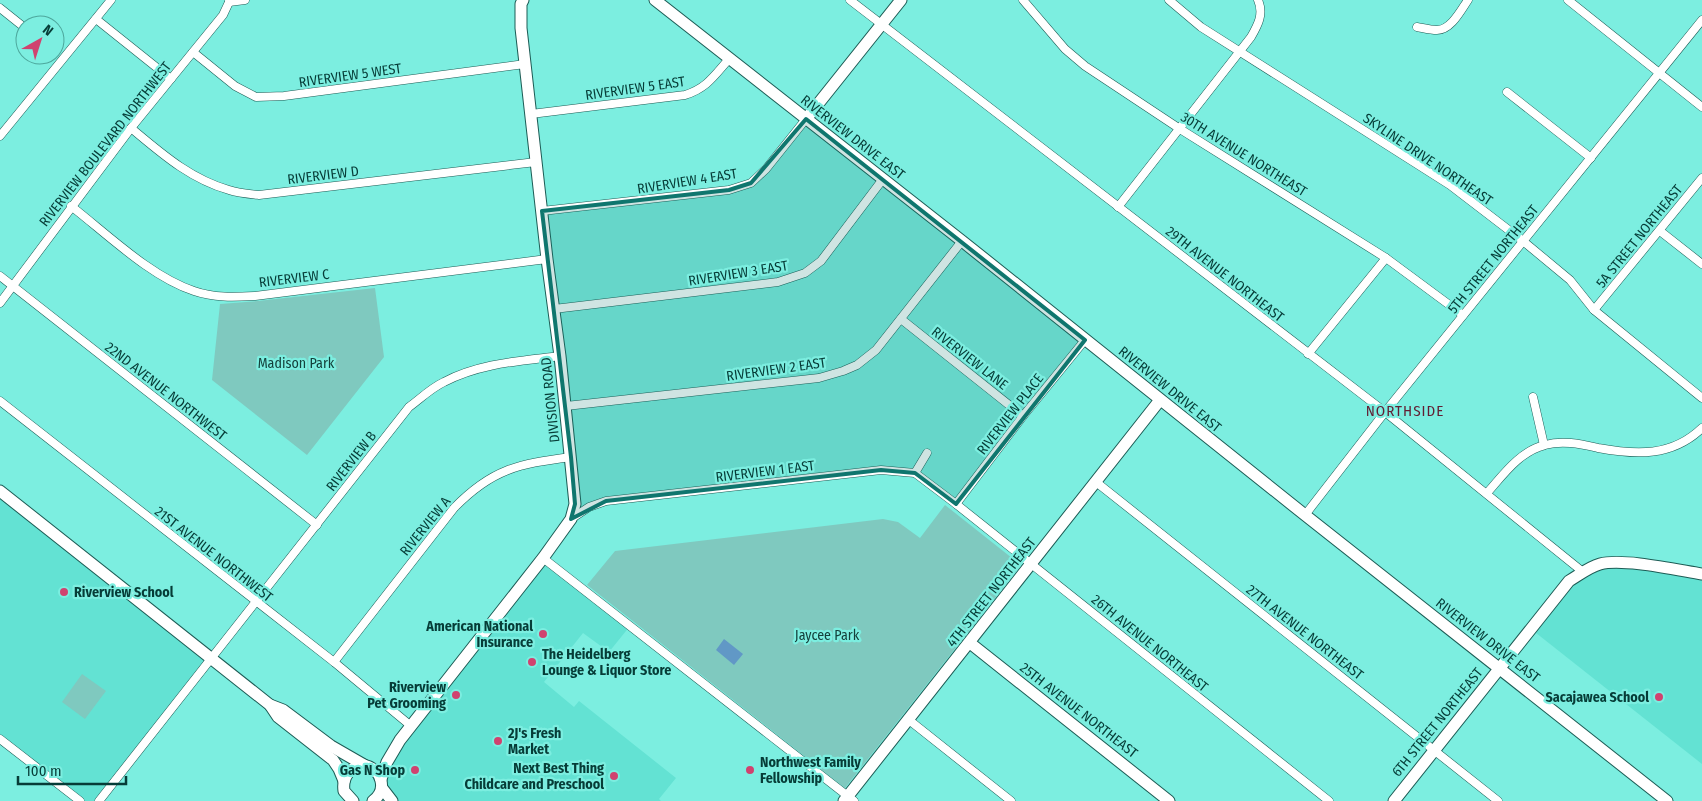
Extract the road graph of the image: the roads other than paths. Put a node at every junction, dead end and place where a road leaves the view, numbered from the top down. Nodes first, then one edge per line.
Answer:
1 (111, 0) edge
2 (245, 0) edge
3 (523, 0) edge
4 (655, 0) edge
5 (850, 0) edge
6 (901, 0) edge
7 (1023, 0) edge
8 (1169, 0) edge
9 (1258, 0) edge
10 (1468, 0) edge
11 (1568, 0) edge
12 (229, 1) edge
13 (0, 8) edge
14 (96, 19) junction
15 (15, 20) edge
16 (1702, 20) edge
17 (882, 25) junction
18 (1417, 27) dead end
19 (193, 52) junction
20 (1240, 52) junction
21 (65, 55) edge
22 (729, 59) junction
23 (525, 64) junction
24 (56, 65) edge
25 (1660, 73) junction
26 (171, 79) junction
27 (1507, 92) dead end
28 (1702, 106) edge
29 (531, 114) junction
30 (806, 119) junction
31 (131, 128) junction
32 (1180, 129) junction
33 (0, 136) edge
34 (1591, 158) junction
35 (536, 162) junction
36 (1702, 178) edge
37 (883, 179) junction
38 (71, 206) junction
39 (1118, 207) junction
40 (542, 211) junction
41 (1660, 230) junction
42 (1523, 240) junction
43 (962, 242) junction
44 (1386, 258) junction
45 (547, 259) junction
46 (1702, 264) edge
47 (0, 276) edge
48 (13, 286) junction
49 (0, 303) edge
50 (554, 310) junction
51 (1594, 310) junction
52 (1463, 315) junction
53 (901, 320) junction
54 (1085, 340) junction
55 (1308, 354) junction
56 (560, 356) junction
57 (1533, 397) dead end
58 (1702, 398) edge
59 (1160, 400) junction
60 (0, 402) edge
61 (566, 406) junction
62 (1385, 412) junction
63 (1024, 416) junction
64 (1702, 428) edge
65 (1544, 445) junction
66 (927, 453) dead end
67 (571, 457) junction
68 (915, 473) junction
69 (1096, 482) junction
70 (0, 490) edge
71 (1487, 493) junction
72 (956, 504) junction
73 (1305, 515) junction
74 (572, 519) junction
75 (316, 525) junction
76 (544, 558) junction
77 (1031, 564) junction
78 (1583, 572) junction
79 (1702, 574) edge
80 (255, 602) junction
81 (970, 643) junction
82 (212, 658) junction
83 (334, 662) junction
84 (1500, 668) junction
85 (270, 705) junction
86 (909, 720) junction
87 (411, 726) junction
88 (0, 739) edge
89 (400, 740) junction
90 (1434, 751) junction
91 (366, 766) junction
92 (381, 783) junction
93 (344, 784) junction
94 (849, 799) edge
95 (80, 801) edge
96 (99, 801) edge
97 (338, 801) edge
98 (353, 801) edge
99 (373, 801) edge
100 (392, 801) edge
101 (1011, 801) edge
102 (1169, 801) edge
103 (1329, 801) edge
104 (1394, 801) edge
105 (1498, 801) edge
106 (1667, 801) edge

1 - 14 street
2 - 12 street
3 - 23 street, DIVISION ROAD
4 - 22 street, RIVERVIEW DRIVE EAST
5 - 17 street, 29TH AVENUE NORTHEAST
6 - 17 street
7 - 32 street, 30TH AVENUE NORTHEAST
8 - 20 street, SKYLINE DRIVE NORTHEAST
9 - 20 street
10 - 18 street
11 - 25 street
12 - 19 street, RIVERVIEW BOULEVARD NORTHWEST
13 - 15 street
14 - 21 street
14 - 26 street
16 - 25 street, 5TH STREET NORTHEAST
17 - 30 street
17 - 39 street, 29TH AVENUE NORTHEAST
19 - 23 street, RIVERVIEW 5 WEST
19 - 26 street, RIVERVIEW BOULEVARD NORTHWEST
20 - 32 street
20 - 42 street, SKYLINE DRIVE NORTHEAST
22 - 29 street, RIVERVIEW 5 EAST
22 - 30 street, RIVERVIEW DRIVE EAST
23 - 29 street, DIVISION ROAD
24 - 33 street
25 - 28 street
25 - 34 street, 5TH STREET NORTHEAST
26 - 31 street, RIVERVIEW BOULEVARD NORTHWEST
27 - 34 street
29 - 35 street, DIVISION ROAD
30 - 37 street, RIVERVIEW DRIVE EAST
30 - 40 street, RIVERVIEW 4 EAST
31 - 35 street, RIVERVIEW D
31 - 38 street, RIVERVIEW BOULEVARD NORTHWEST
32 - 39 street
32 - 44 street, 30TH AVENUE NORTHEAST
34 - 42 street, 5TH STREET NORTHEAST
35 - 40 street, DIVISION ROAD
36 - 41 street, 5A STREET NORTHEAST
37 - 43 street, RIVERVIEW DRIVE EAST
37 - 50 street, RIVERVIEW 3 EAST
38 - 45 street, RIVERVIEW C
38 - 48 street, RIVERVIEW BOULEVARD NORTHWEST
39 - 55 street, 29TH AVENUE NORTHEAST
40 - 45 street, DIVISION ROAD
41 - 46 street
41 - 51 street, 5A STREET NORTHEAST
42 - 51 street, SKYLINE DRIVE NORTHEAST
42 - 52 street, 5TH STREET NORTHEAST
43 - 53 street, RIVERVIEW 2 EAST
43 - 54 street, RIVERVIEW DRIVE EAST
44 - 52 street, 30TH AVENUE NORTHEAST
44 - 55 street
45 - 50 street, DIVISION ROAD
47 - 48 street, 22ND AVENUE NORTHWEST
48 - 49 street, RIVERVIEW BOULEVARD NORTHWEST
48 - 75 street, 22ND AVENUE NORTHWEST
50 - 56 street, DIVISION ROAD
51 - 58 street, SKYLINE DRIVE NORTHEAST
52 - 62 street, 5TH STREET NORTHEAST
53 - 61 street, RIVERVIEW 2 EAST
53 - 63 street, RIVERVIEW LANE
54 - 59 street, RIVERVIEW DRIVE EAST
54 - 63 street, RIVERVIEW PLACE
55 - 62 street, 29TH AVENUE NORTHEAST
56 - 61 street, DIVISION ROAD
56 - 75 street, RIVERVIEW B
57 - 65 street
59 - 69 street, 4TH STREET NORTHEAST
59 - 73 street, RIVERVIEW DRIVE EAST
60 - 80 street, 21ST AVENUE NORTHWEST
61 - 67 street, DIVISION ROAD
62 - 71 street, 29TH AVENUE NORTHEAST
62 - 73 street, 5TH STREET NORTHEAST
63 - 72 street, RIVERVIEW PLACE
64 - 65 street
65 - 71 street
66 - 68 street
67 - 74 street, DIVISION ROAD
67 - 83 street, RIVERVIEW A
68 - 72 street
68 - 74 street, RIVERVIEW 1 EAST
69 - 77 street, 4TH STREET NORTHEAST
69 - 90 street, 27TH AVENUE NORTHEAST
70 - 82 street
71 - 78 street, 29TH AVENUE NORTHEAST
72 - 77 street, 26TH AVENUE NORTHEAST
73 - 84 street, RIVERVIEW DRIVE EAST
74 - 76 street
75 - 80 street, RIVERVIEW B
76 - 87 street
76 - 94 street
77 - 81 street, 4TH STREET NORTHEAST
77 - 103 street, 26TH AVENUE NORTHEAST
78 - 79 street, 6TH STREET NORTHEAST
78 - 84 street, 6TH STREET NORTHEAST
80 - 82 street, RIVERVIEW B
80 - 83 street, 21ST AVENUE NORTHWEST
81 - 86 street, 4TH STREET NORTHEAST
81 - 102 street, 25TH AVENUE NORTHEAST
82 - 85 street
82 - 96 street, RIVERVIEW B
83 - 87 street, 21ST AVENUE NORTHWEST
84 - 90 street, 6TH STREET NORTHEAST
84 - 106 street, RIVERVIEW DRIVE EAST
85 - 91 street
85 - 93 street
86 - 94 street, 4TH STREET NORTHEAST
86 - 101 street
87 - 89 street
88 - 95 street
89 - 91 street
89 - 92 street
90 - 104 street, 6TH STREET NORTHEAST
90 - 105 street, 27TH AVENUE NORTHEAST
91 - 92 street
91 - 93 street
92 - 99 street
92 - 100 street
93 - 97 street
93 - 98 street

